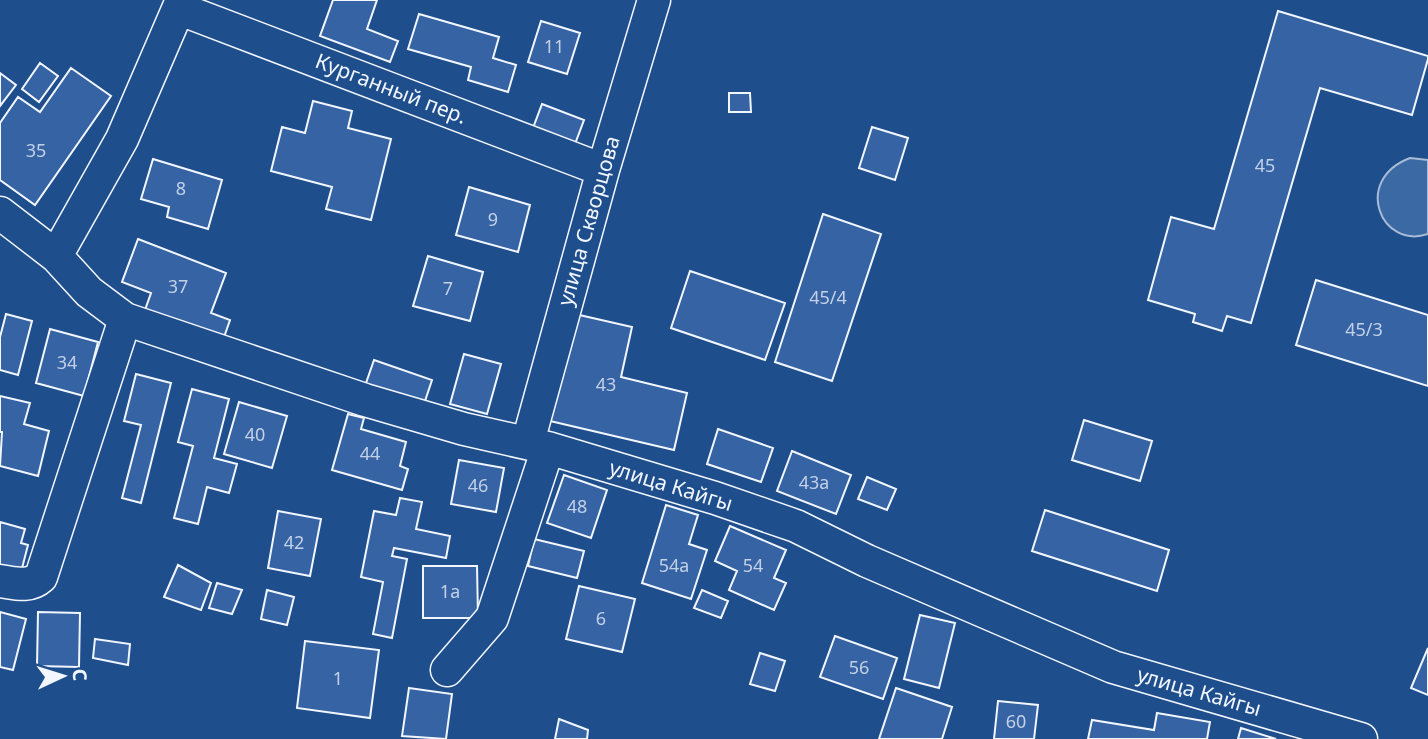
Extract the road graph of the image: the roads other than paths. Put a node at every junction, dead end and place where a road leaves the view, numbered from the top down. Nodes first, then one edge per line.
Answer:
1 (654, 0) edge
2 (181, 4) edge
3 (603, 170) junction
4 (0, 213) edge
5 (56, 256) junction
6 (125, 319) junction
7 (538, 445) junction
8 (0, 581) edge
9 (447, 670) dead end
10 (1361, 739) edge

1 - 3 street, улица Скворцова
2 - 3 street, Курганный пер.
2 - 5 street
3 - 7 street, улица Скворцова
4 - 5 street, улица Кайгы
5 - 6 street, улица Кайгы
6 - 7 street, улица Кайгы
6 - 8 street
7 - 9 street, улица Скворцова
7 - 10 street, улица Кайгы

